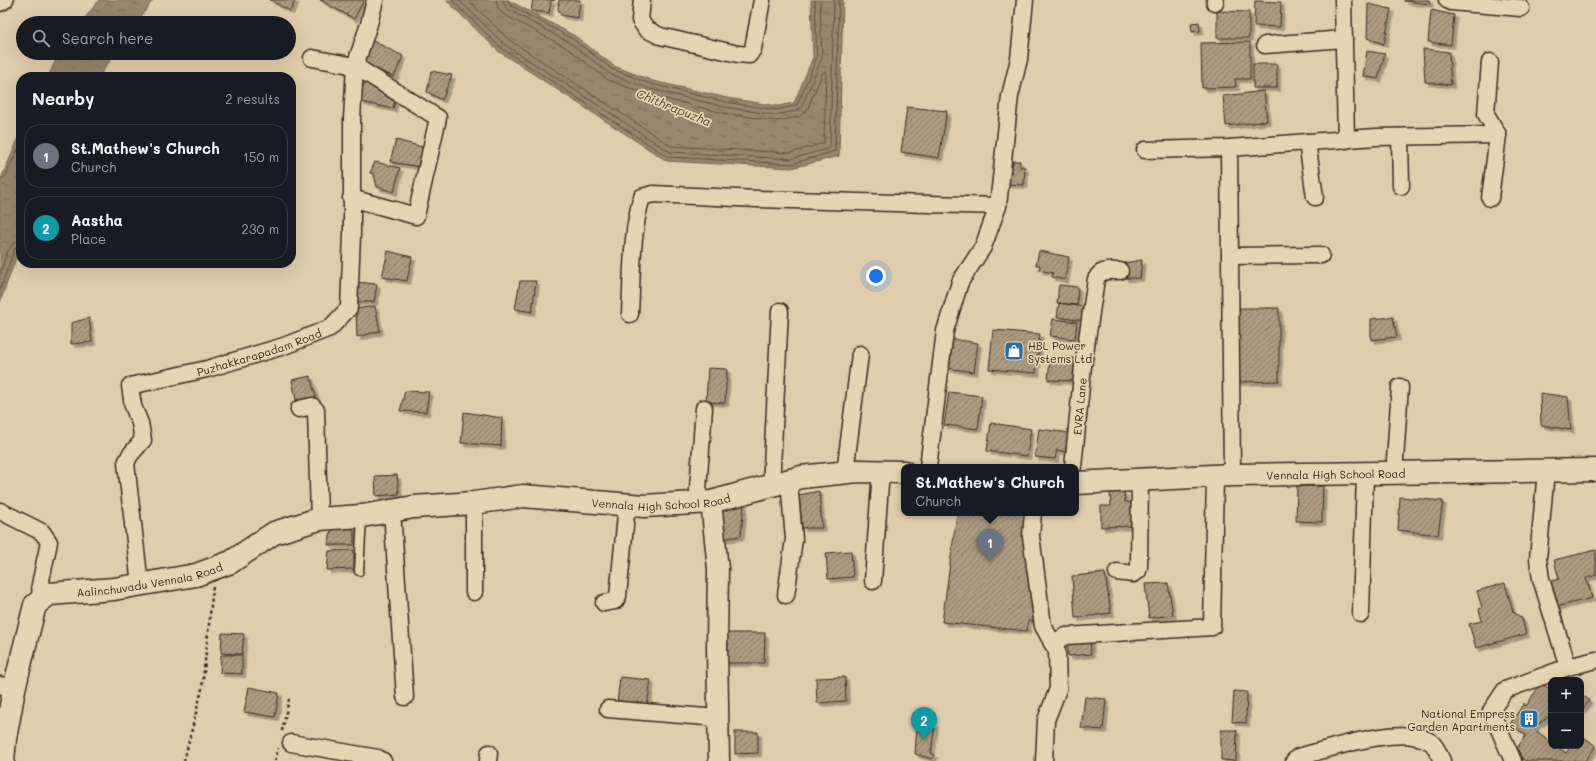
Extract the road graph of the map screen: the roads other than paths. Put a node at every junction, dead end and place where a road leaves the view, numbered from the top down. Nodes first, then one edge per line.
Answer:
1 (5, 0) edge
2 (375, 0) edge
3 (642, 0) edge
4 (762, 0) edge
5 (1025, 0) edge
6 (1343, 0) edge
7 (1447, 0) edge
8 (0, 3) edge
9 (1521, 8) dead end
10 (1344, 39) junction
11 (1265, 45) dead end
12 (312, 58) dead end
13 (1490, 62) dead end
14 (355, 66) junction
15 (1498, 135) junction
16 (1400, 137) junction
17 (1346, 140) junction
18 (1308, 142) junction
19 (1229, 148) junction
20 (1145, 150) dead end
21 (1401, 186) dead end
22 (1314, 197) dead end
23 (351, 198) junction
24 (1490, 198) dead end
25 (998, 206) junction
26 (1321, 255) dead end
27 (1230, 256) junction
28 (1120, 271) dead end
29 (780, 311) dead end
30 (630, 314) dead end
31 (860, 354) dead end
32 (1400, 387) dead end
33 (704, 408) dead end
34 (299, 409) dead end
35 (928, 464) edge
36 (1073, 464) edge
37 (1596, 470) edge
38 (881, 471) junction
39 (1546, 471) junction
40 (845, 472) junction
41 (901, 472) edge
42 (1365, 474) junction
43 (1394, 474) junction
44 (1224, 476) junction
45 (1140, 479) junction
46 (780, 483) junction
47 (1079, 483) edge
48 (474, 503) junction
49 (704, 503) junction
50 (626, 505) junction
51 (414, 507) joint
52 (0, 511) edge
53 (392, 511) junction
54 (362, 516) junction
55 (1032, 516) edge
56 (319, 519) junction
57 (359, 571) dead end
58 (1117, 572) dead end
59 (873, 581) dead end
60 (140, 585) junction
61 (474, 592) dead end
62 (786, 595) dead end
63 (41, 599) junction
64 (604, 603) dead end
65 (1362, 614) dead end
66 (1052, 643) junction
67 (1596, 660) edge
68 (1568, 667) junction
69 (7, 687) edge
70 (405, 698) dead end
71 (608, 710) dead end
72 (718, 718) junction
73 (283, 740) road end
74 (3, 761) edge
75 (383, 761) edge
76 (719, 761) edge
77 (1044, 761) edge
78 (1294, 761) edge
79 (1442, 761) edge
80 (1513, 761) edge

1 - 8 street
2 - 14 street, Puzhakkarapadam Road
3 - 4 street
5 - 25 street
6 - 10 street
7 - 9 street
10 - 11 street
10 - 17 street
12 - 14 street
13 - 15 street
14 - 23 street, Puzhakkarapadam Road
14 - 23 street
15 - 16 street
15 - 24 street
16 - 17 street
16 - 21 street
17 - 18 street
18 - 19 street
18 - 22 street
19 - 20 street
19 - 27 street
23 - 60 street, Puzhakkarapadam Road
25 - 30 street
25 - 35 street
26 - 27 street
27 - 44 street
28 - 36 street, EVRA Lane
29 - 46 street
31 - 40 street
32 - 43 street
33 - 49 street
34 - 56 street
37 - 39 main road, Vennala High School Road
38 - 40 main road, Vennala High School Road
38 - 41 main road, Vennala High School Road
38 - 59 street
39 - 43 main road, Vennala High School Road
39 - 68 street
40 - 46 main road, Vennala High School Road
42 - 43 main road, Vennala High School Road
42 - 44 main road, Vennala High School Road
42 - 65 street
44 - 45 main road, Vennala High School Road
44 - 66 street
45 - 47 main road, Vennala High School Road
45 - 58 street
46 - 49 main road, Vennala High School Road
46 - 62 street
48 - 50 main road, Vennala High School Road
48 - 51 main road, Vennala High School Road
48 - 61 street
49 - 50 main road, Vennala High School Road
49 - 72 street
50 - 64 street
51 - 53 main road, Aalinchuvadu Vennala Road
52 - 63 street
53 - 54 main road, Aalinchuvadu Vennala Road
53 - 70 street
54 - 56 main road, Aalinchuvadu Vennala Road
54 - 57 lane
55 - 66 street
56 - 60 main road, Aalinchuvadu Vennala Road
60 - 63 main road, Aalinchuvadu Vennala Road
63 - 69 main road
66 - 77 street
67 - 68 street
68 - 80 street
69 - 74 main road
71 - 72 street
72 - 76 street
73 - 75 street
78 - 79 street

